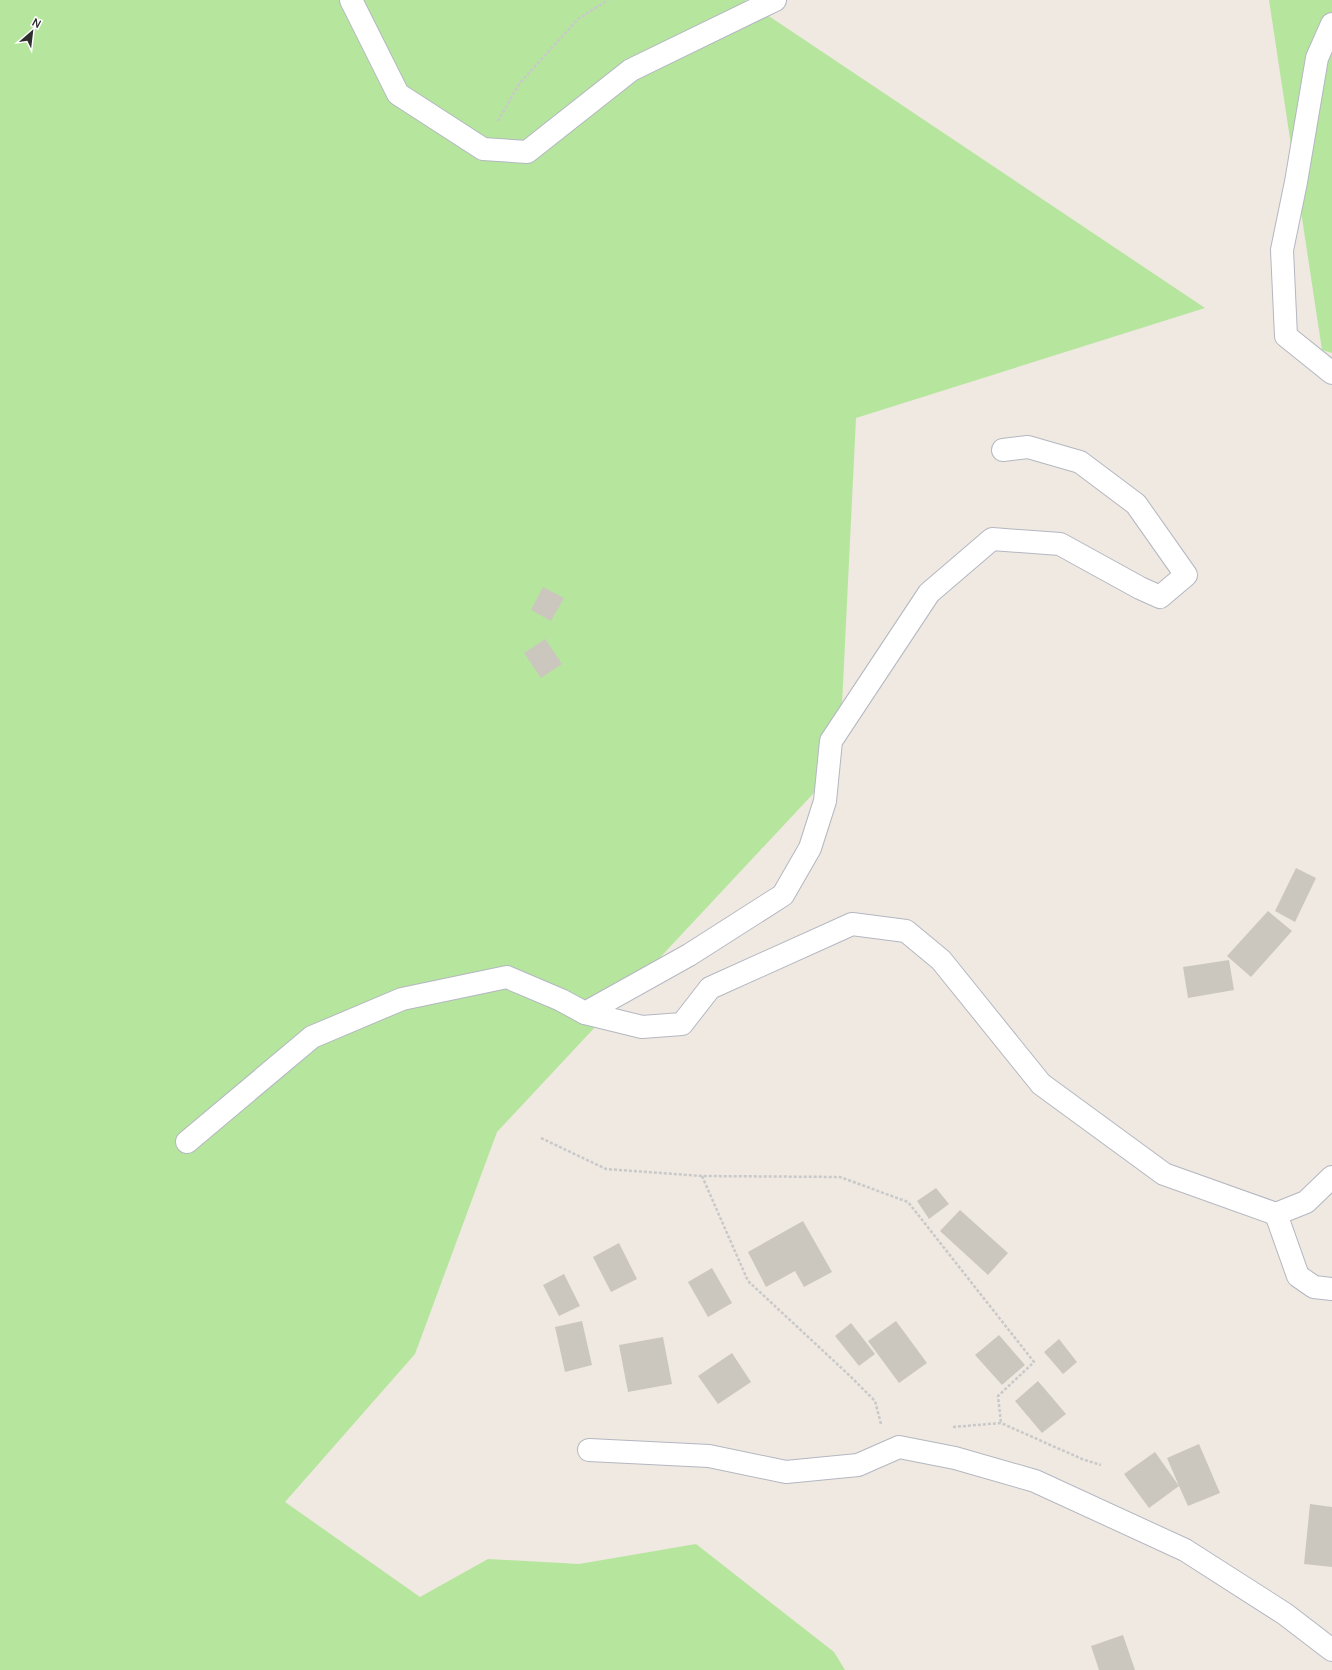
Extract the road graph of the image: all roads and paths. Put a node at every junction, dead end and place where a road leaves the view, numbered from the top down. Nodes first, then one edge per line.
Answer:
1 (351, 0) edge
2 (608, 0) edge
3 (775, 0) edge
4 (1332, 24) edge
5 (483, 149) junction
6 (1332, 373) edge
7 (1003, 450) dead end
8 (585, 1014) junction
9 (541, 1138) dead end
10 (187, 1142) dead end
11 (702, 1176) junction
12 (1332, 1177) edge
13 (1276, 1214) junction
14 (1332, 1289) edge
15 (1001, 1423) junction
16 (952, 1427) dead end
17 (880, 1429) dead end
18 (589, 1450) dead end
19 (1101, 1465) dead end
20 (1332, 1650) edge

1 - 5 street
2 - 5 path
3 - 5 street
4 - 6 street
7 - 8 street
8 - 10 street
8 - 13 street
9 - 11 path
11 - 15 path
11 - 17 path
12 - 13 street
13 - 14 street
15 - 16 path
15 - 19 path
18 - 20 street

